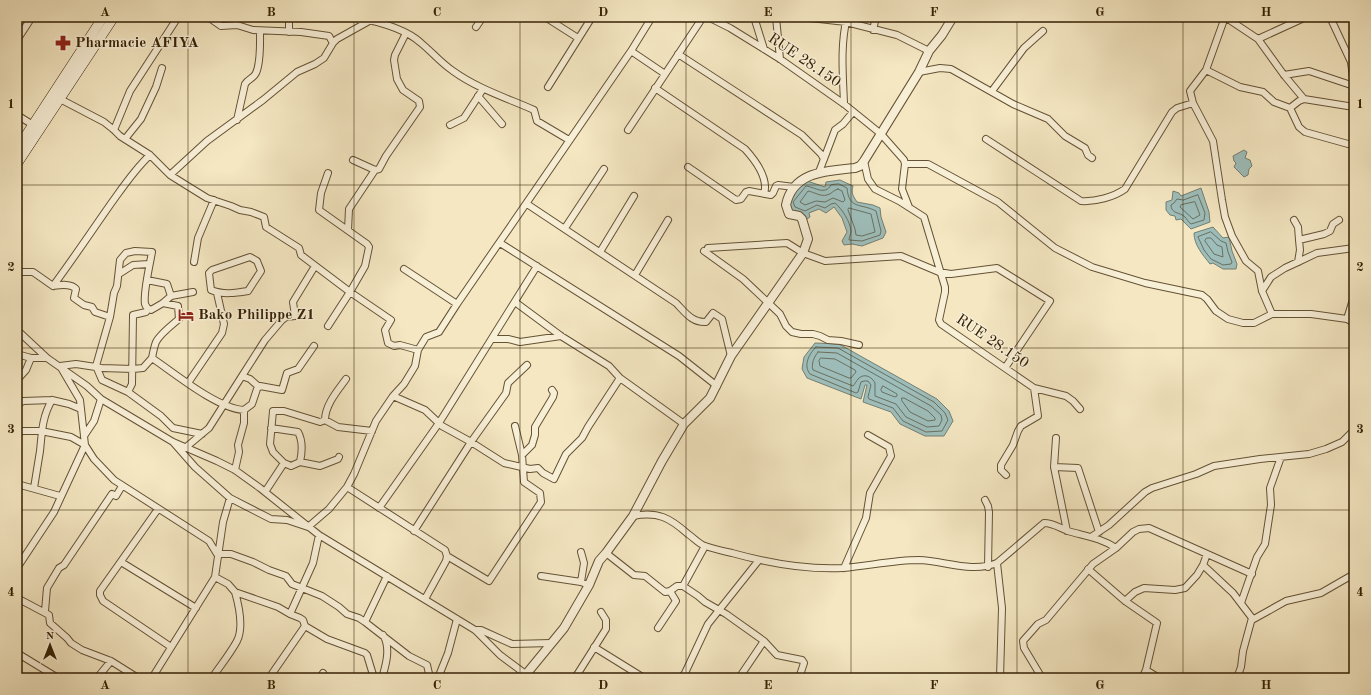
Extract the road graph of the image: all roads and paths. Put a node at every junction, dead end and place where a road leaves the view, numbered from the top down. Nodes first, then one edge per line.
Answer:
1 (32, 17) edge
2 (114, 17) edge
3 (178, 17) edge
4 (208, 17) edge
5 (289, 17) edge
6 (356, 17) edge
7 (483, 17) edge
8 (545, 17) edge
9 (592, 17) edge
10 (652, 17) edge
11 (703, 17) edge
12 (708, 17) edge
13 (754, 17) edge
14 (776, 17) edge
15 (800, 17) edge
16 (876, 17) edge
17 (952, 17) edge
18 (1225, 17) edge
19 (1306, 17) edge
20 (1330, 17) edge
21 (99, 18) edge
22 (824, 18) edge
23 (371, 20) junction
24 (846, 20) edge
25 (476, 27) dead end
26 (873, 30) junction
27 (260, 31) junction
28 (1043, 31) dead end
29 (289, 32) junction
30 (406, 33) junction
31 (578, 38) junction
32 (1258, 39) junction
33 (17, 40) edge
34 (333, 43) junction
35 (764, 49) junction
36 (631, 51) junction
37 (928, 51) junction
38 (678, 54) junction
39 (780, 59) junction
40 (162, 68) dead end
41 (1206, 70) junction
42 (919, 72) junction
43 (664, 74) junction
44 (1284, 75) junction
45 (1354, 86) edge
46 (548, 87) dead end
47 (655, 88) junction
48 (483, 89) junction
49 (992, 91) junction
50 (478, 96) junction
51 (60, 99) junction
52 (1304, 99) junction
53 (1192, 103) junction
54 (844, 104) junction
55 (1354, 107) edge
56 (1290, 108) junction
57 (853, 112) junction
58 (17, 115) edge
59 (237, 120) junction
60 (502, 124) dead end
61 (33, 125) junction
62 (450, 125) dead end
63 (114, 130) junction
64 (628, 130) dead end
65 (881, 134) junction
66 (125, 139) junction
67 (986, 139) dead end
68 (569, 140) junction
69 (1354, 144) edge
70 (17, 149) edge
71 (150, 155) junction
72 (1092, 158) dead end
73 (824, 159) junction
74 (353, 160) dead end
75 (864, 162) junction
76 (17, 164) edge
77 (905, 164) junction
78 (688, 167) dead end
79 (604, 169) dead end
80 (375, 170) junction
81 (819, 172) junction
82 (328, 173) dead end
83 (170, 176) junction
84 (794, 187) junction
85 (764, 194) junction
86 (634, 196) dead end
87 (214, 200) junction
88 (527, 204) junction
89 (910, 208) junction
90 (668, 220) dead end
91 (1294, 220) dead end
92 (1339, 220) dead end
93 (564, 228) junction
94 (348, 230) junction
95 (1299, 240) junction
96 (500, 243) junction
97 (1354, 248) edge
98 (600, 252) junction
99 (803, 253) junction
100 (194, 262) dead end
101 (1298, 262) junction
102 (150, 264) junction
103 (315, 266) junction
104 (537, 266) junction
105 (404, 269) dead end
106 (17, 272) edge
107 (939, 272) junction
108 (119, 274) junction
109 (635, 275) junction
110 (148, 280) junction
111 (53, 286) junction
112 (1262, 291) junction
113 (193, 292) dead end
114 (350, 292) junction
115 (217, 293) junction
116 (171, 296) junction
117 (1354, 296) edge
118 (515, 302) junction
119 (163, 303) junction
120 (768, 303) junction
121 (457, 304) junction
122 (148, 309) junction
123 (1272, 314) junction
124 (110, 317) junction
125 (1347, 319) junction
126 (1354, 323) edge
127 (328, 326) dead end
128 (17, 330) edge
129 (562, 336) junction
130 (492, 339) junction
131 (314, 346) dead end
132 (859, 346) dead end
133 (418, 350) junction
134 (17, 354) edge
135 (731, 356) junction
136 (31, 358) junction
137 (47, 358) junction
138 (152, 358) junction
139 (527, 365) dead end
140 (60, 366) junction
141 (96, 366) junction
142 (1005, 368) junction
143 (133, 369) junction
144 (242, 376) junction
145 (620, 378) junction
146 (346, 379) dead end
147 (17, 380) edge
148 (188, 383) junction
149 (717, 386) junction
150 (259, 387) junction
151 (1034, 388) junction
152 (552, 390) dead end
153 (128, 392) junction
154 (393, 396) junction
155 (17, 397) edge
156 (101, 399) junction
157 (52, 400) junction
158 (23, 402) junction
159 (17, 405) edge
160 (224, 405) junction
161 (1080, 409) dead end
162 (81, 410) junction
163 (244, 410) junction
164 (325, 420) junction
165 (439, 423) junction
166 (684, 424) junction
167 (515, 426) dead end
168 (271, 428) junction
169 (1354, 430) edge
170 (41, 431) junction
171 (372, 431) junction
172 (17, 434) edge
173 (202, 434) junction
174 (868, 435) dead end
175 (84, 436) junction
176 (1056, 438) dead end
177 (173, 442) junction
178 (471, 442) junction
179 (85, 445) junction
180 (185, 448) junction
181 (522, 455) junction
182 (339, 457) dead end
183 (1281, 457) junction
184 (300, 462) junction
185 (284, 463) junction
186 (522, 467) junction
187 (1054, 467) junction
188 (235, 470) junction
189 (1006, 475) dead end
190 (17, 484) edge
191 (122, 486) junction
192 (347, 487) junction
193 (34, 488) junction
194 (265, 492) junction
195 (60, 496) junction
196 (230, 498) junction
197 (985, 500) dead end
198 (379, 508) junction
199 (158, 509) junction
200 (633, 516) junction
201 (308, 527) junction
202 (414, 531) junction
203 (1067, 531) junction
204 (1099, 532) junction
205 (319, 535) junction
206 (1091, 537) junction
207 (705, 546) junction
208 (1116, 548) junction
209 (581, 552) dead end
210 (606, 553) junction
211 (217, 554) junction
212 (1207, 554) junction
213 (447, 556) junction
214 (759, 560) junction
215 (120, 562) junction
216 (997, 563) junction
217 (1203, 565) junction
218 (988, 567) junction
219 (17, 568) edge
220 (844, 568) junction
221 (1088, 569) junction
222 (1252, 574) junction
223 (1354, 574) edge
224 (387, 576) junction
225 (541, 576) dead end
226 (214, 577) junction
227 (585, 583) junction
228 (683, 586) junction
229 (301, 589) junction
230 (235, 592) junction
231 (670, 592) junction
232 (17, 598) edge
233 (424, 599) junction
234 (1125, 601) junction
235 (1241, 603) junction
236 (196, 608) junction
237 (45, 611) junction
238 (720, 611) junction
239 (601, 612) dead end
240 (290, 614) junction
241 (457, 619) junction
242 (1252, 620) junction
243 (366, 622) junction
244 (305, 626) junction
245 (658, 628) dead end
246 (476, 630) junction
247 (383, 634) junction
248 (764, 641) junction
249 (551, 644) junction
250 (171, 647) junction
251 (594, 647) junction
252 (17, 653) edge
253 (111, 661) junction
254 (1146, 670) junction
255 (527, 677) edge
256 (58, 678) edge
257 (97, 678) edge
258 (138, 678) edge
259 (152, 678) edge
260 (212, 678) edge
261 (269, 678) edge
262 (374, 678) edge
263 (382, 678) edge
264 (430, 678) edge
265 (438, 678) edge
266 (575, 678) edge
267 (644, 678) edge
268 (681, 678) edge
269 (739, 678) edge
270 (800, 678) edge
271 (1000, 678) edge
272 (1042, 678) edge
273 (1142, 678) edge
274 (1160, 678) edge
275 (1237, 678) edge

1 - 33 street
2 - 51 main road
3 - 63 street
4 - 27 street
5 - 29 street
6 - 23 street
7 - 25 street
8 - 31 street
9 - 31 street
10 - 36 street
11 - 38 street
12 - 35 street, RUE 28.150
13 - 35 street
14 - 39 street
15 - 22 street
16 - 26 street
17 - 37 street
18 - 32 street
18 - 41 street
19 - 32 street
20 - 45 street
21 - 61 main road
22 - 24 street
23 - 30 street
23 - 34 street
24 - 26 street
24 - 54 street
26 - 37 street
27 - 29 street
27 - 59 street
28 - 49 street
29 - 34 street
30 - 48 street
30 - 80 street
31 - 46 street
32 - 44 street
34 - 59 street
35 - 39 street, RUE 28.150
36 - 43 street
36 - 68 street
37 - 42 street
38 - 43 street
38 - 73 street
39 - 54 street, RUE 28.150
40 - 66 street
41 - 53 street
41 - 56 street
42 - 49 street
42 - 65 street
43 - 47 street
44 - 45 street
44 - 52 street
47 - 64 street
47 - 85 street
48 - 50 street
48 - 68 street
49 - 72 street
50 - 60 street
50 - 62 street
51 - 63 street
51 - 76 main road
52 - 55 street
52 - 56 street
53 - 67 street
53 - 112 street
54 - 57 street, RUE 28.150
56 - 69 street
57 - 65 street, RUE 28.150
57 - 73 street
58 - 61 street
59 - 83 street
61 - 70 main road
63 - 66 street
65 - 75 street
65 - 77 street
66 - 71 street
68 - 88 street
71 - 83 street
71 - 111 street
73 - 81 street
74 - 80 street
75 - 81 street
75 - 89 street, RUE 28.150
77 - 89 street, RUE 28.150
77 - 123 street
78 - 85 street
79 - 93 street
80 - 94 street
81 - 84 street
82 - 94 street
83 - 87 street
84 - 85 street
84 - 99 street
86 - 98 street
87 - 100 street
87 - 103 street
88 - 93 street
88 - 96 street
89 - 107 street, RUE 28.150
90 - 109 street
91 - 95 street
92 - 95 street
93 - 98 street
94 - 114 street
95 - 101 street
96 - 104 street
96 - 121 street
97 - 101 street
98 - 109 street
99 - 107 street
99 - 120 street
99 - 120 street
101 - 112 street
102 - 108 street
102 - 108 street
102 - 110 street
103 - 114 street
103 - 144 street
104 - 118 street
104 - 149 street
105 - 121 street
106 - 111 street
107 - 142 street, RUE 28.150
107 - 142 street
108 - 124 street
109 - 135 street
110 - 116 street
110 - 122 street
111 - 124 street
112 - 123 street
113 - 116 street
114 - 127 street
114 - 133 street
115 - 115 street
115 - 148 street
116 - 119 street
117 - 125 street
118 - 129 street
118 - 130 street
119 - 122 street
119 - 138 street
120 - 132 street
120 - 135 street
121 - 133 street
122 - 143 street
123 - 125 street
124 - 141 street
125 - 126 street
128 - 137 street
129 - 130 street
129 - 145 street
130 - 165 street
131 - 150 street
133 - 154 street
134 - 136 street
135 - 149 street
136 - 137 street
136 - 147 street
137 - 140 street
138 - 143 street
138 - 148 street
139 - 178 street
140 - 141 street
140 - 156 street
140 - 162 street
141 - 143 street
141 - 153 street
142 - 151 street, RUE 28.150
143 - 153 street
144 - 150 street
144 - 160 street
145 - 166 street
145 - 186 street
146 - 164 street
148 - 160 street
149 - 166 street
150 - 163 street
151 - 161 street
151 - 189 street
152 - 181 street
153 - 173 street
154 - 165 street
154 - 171 street
155 - 158 street
156 - 175 street
156 - 177 street
157 - 158 street
157 - 162 street
157 - 170 street
158 - 159 street
160 - 163 street
160 - 173 street
162 - 175 street
163 - 188 street
164 - 168 street
164 - 171 street
165 - 178 street
165 - 198 street
166 - 200 street
167 - 181 street
168 - 184 street
168 - 185 street
169 - 183 street
170 - 172 street
170 - 179 street
170 - 193 street
171 - 192 street
173 - 180 street
174 - 220 street
175 - 179 street
176 - 187 street
177 - 180 street
177 - 196 street
178 - 186 street
178 - 202 street
179 - 191 street
179 - 195 street
180 - 188 street
181 - 186 street
182 - 184 street
183 - 204 street
183 - 222 street
184 - 185 street
185 - 194 street
186 - 213 street
187 - 203 street
187 - 204 street
188 - 194 street
190 - 193 street
191 - 199 street
191 - 237 street
192 - 198 street
192 - 201 street
193 - 195 street
194 - 201 street
195 - 219 street
196 - 201 street
196 - 211 street
197 - 218 street
198 - 202 street
199 - 211 street
199 - 215 street
200 - 207 street
200 - 210 street
201 - 205 street
202 - 213 street
203 - 206 street
203 - 216 street
204 - 206 street
205 - 224 street
205 - 229 street
206 - 208 street
207 - 214 street
207 - 228 street
208 - 212 street
208 - 221 street
209 - 227 street
210 - 227 street
210 - 231 street
211 - 226 street
211 - 229 street
212 - 217 street
212 - 222 street
213 - 233 street
214 - 220 street
214 - 238 street
215 - 236 street
215 - 250 street
216 - 218 street
216 - 271 street
217 - 234 street
217 - 235 street
218 - 220 street
221 - 234 street
221 - 272 street
222 - 235 street
223 - 242 street
224 - 233 street
224 - 243 street
225 - 227 street
226 - 230 street
226 - 236 street
227 - 249 street
228 - 231 street
228 - 238 street
229 - 240 street
229 - 243 street
230 - 240 street
230 - 260 street
231 - 245 street
232 - 237 street
233 - 241 street
234 - 254 street
235 - 242 street
236 - 250 street
237 - 253 street
238 - 248 street
238 - 268 street
239 - 251 street
240 - 244 street
241 - 246 street
241 - 265 street
242 - 275 street
243 - 247 street
244 - 261 street
244 - 262 street
246 - 249 street
246 - 255 street
247 - 263 street
247 - 264 street
248 - 269 street
248 - 270 street
249 - 255 street
250 - 259 street
251 - 266 street
251 - 267 street
252 - 256 street
253 - 257 street
253 - 258 street
254 - 273 street
254 - 274 street

